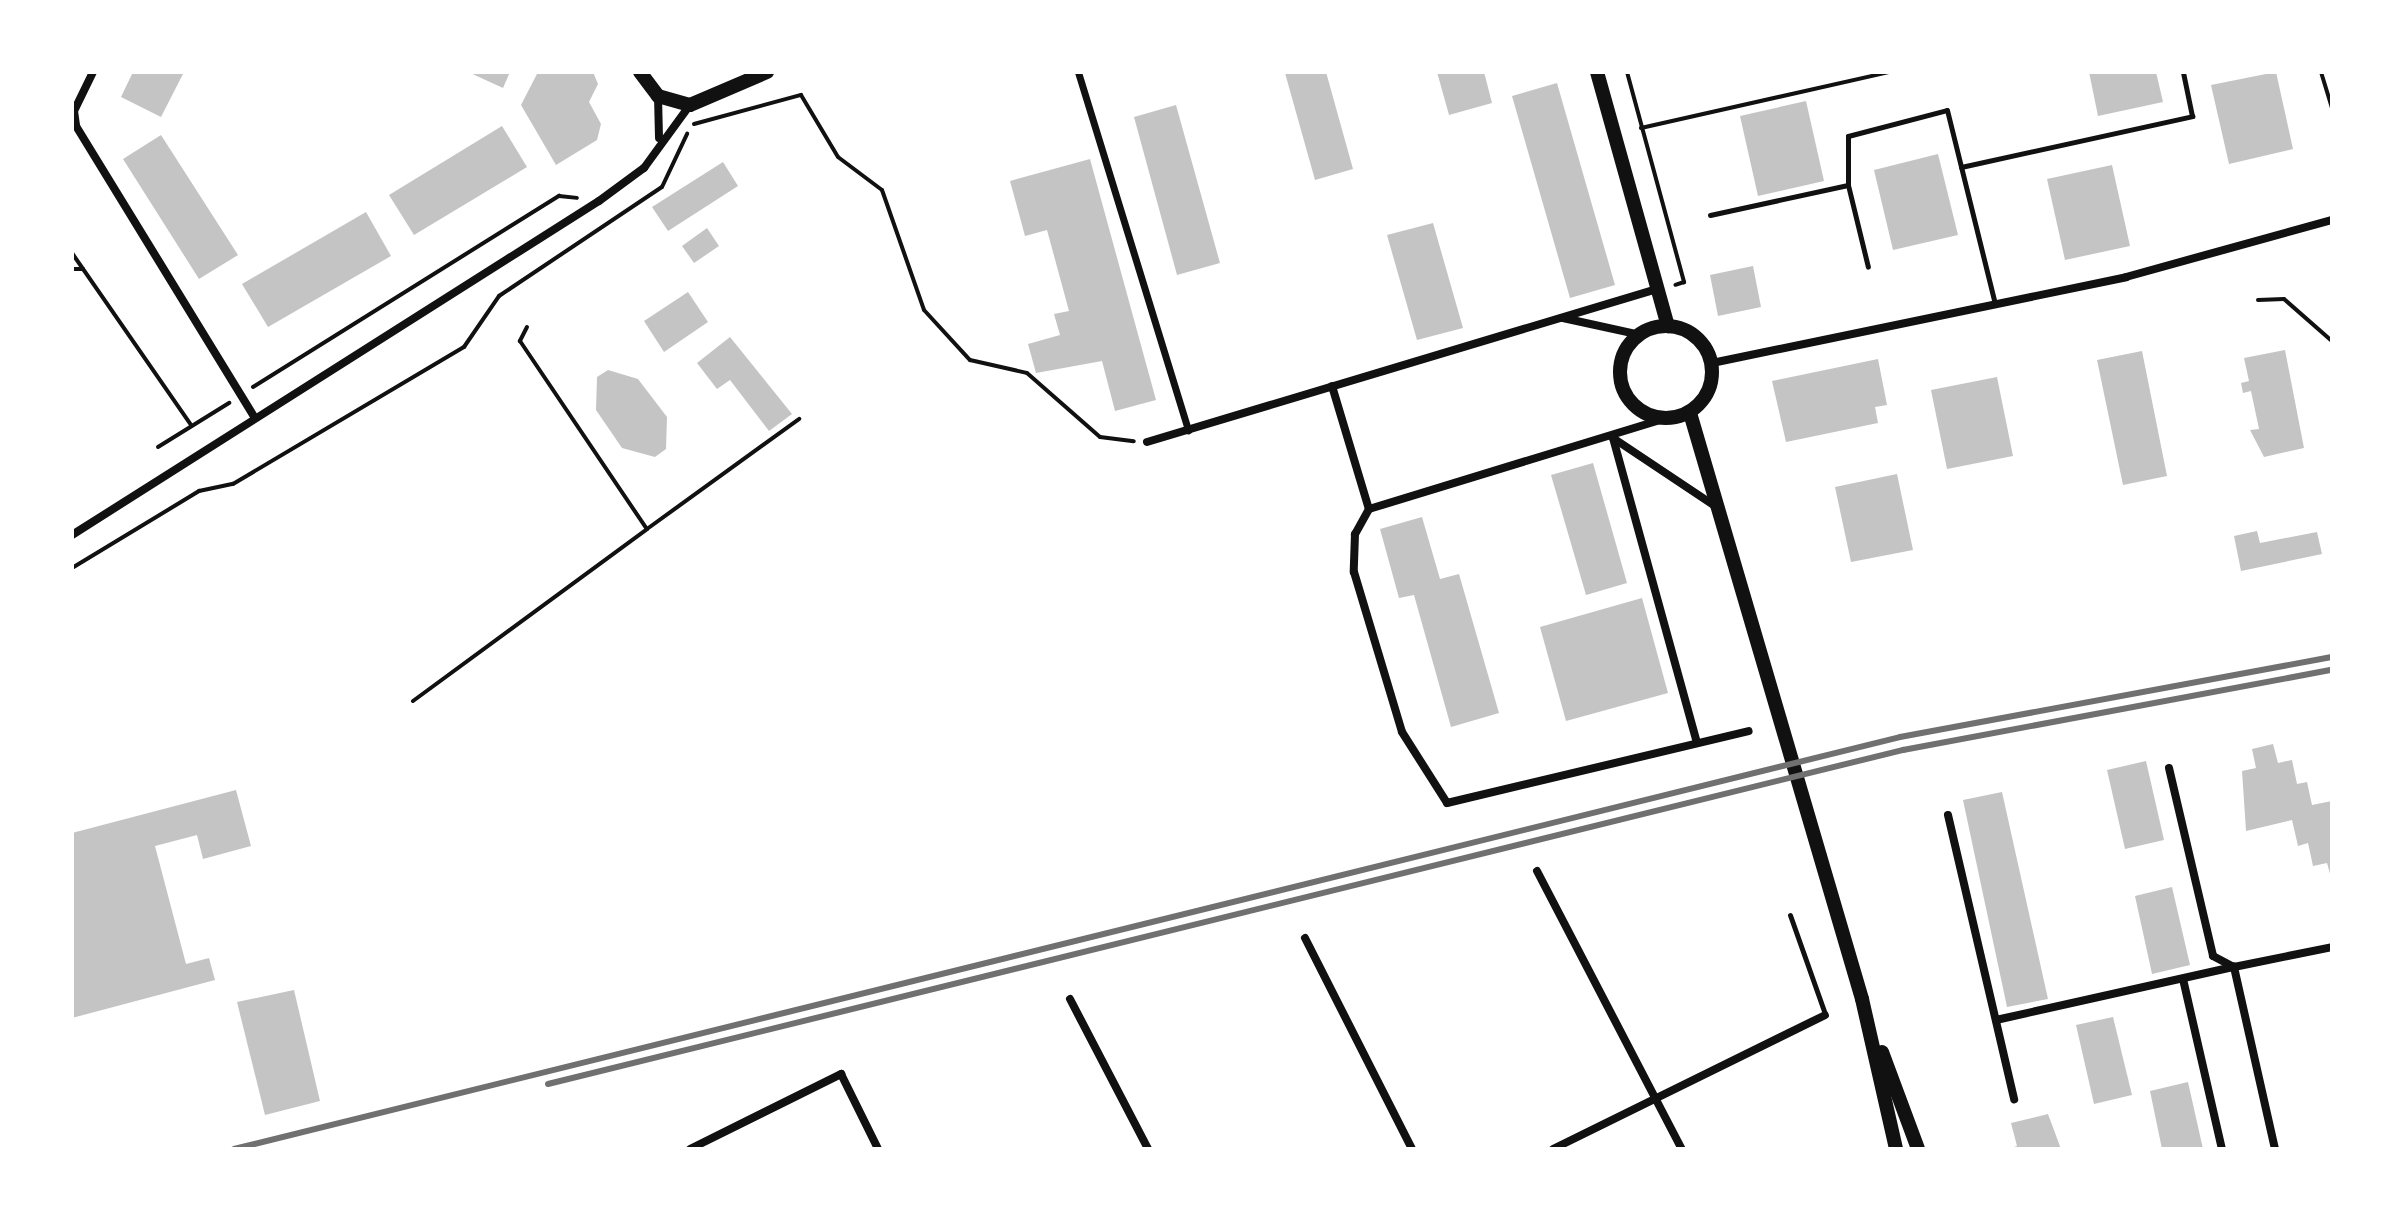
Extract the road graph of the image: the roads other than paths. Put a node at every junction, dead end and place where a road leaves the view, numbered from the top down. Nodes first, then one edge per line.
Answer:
1 (93, 72) edge
2 (640, 72) edge
3 (767, 72) edge
4 (1078, 72) edge
5 (1597, 72) edge
6 (2183, 72) edge
7 (737, 77) edge
8 (658, 96) junction
9 (690, 105) junction
10 (659, 138) junction
11 (1961, 167) junction
12 (1848, 185) junction
13 (1710, 215) dead end
14 (2332, 220) edge
15 (1868, 267) dead end
16 (1657, 289) junction
17 (1995, 304) junction
18 (1562, 317) junction
19 (1668, 326) junction
20 (1640, 335) junction
21 (1712, 363) junction
22 (1332, 386) junction
23 (1690, 413) junction
24 (255, 418) junction
25 (1663, 419) junction
26 (1188, 430) junction
27 (1613, 438) junction
28 (1147, 442) road end
29 (1369, 509) junction
30 (1720, 509) junction
31 (72, 535) edge
32 (1749, 731) dead end
33 (1697, 743) junction
34 (2169, 768) dead end
35 (1948, 815) dead end
36 (1537, 871) dead end
37 (1790, 915) dead end
38 (1305, 938) dead end
39 (2332, 947) edge
40 (2234, 967) junction
41 (2183, 979) junction
42 (1070, 999) dead end
43 (1862, 999) junction
44 (1825, 1015) joint
45 (1996, 1020) junction
46 (1657, 1097) junction
47 (2014, 1099) dead end
48 (690, 1149) edge
49 (878, 1149) edge
50 (1148, 1149) edge
51 (1412, 1149) edge
52 (1553, 1149) edge
53 (1682, 1149) edge
54 (1896, 1149) edge
55 (1918, 1149) edge
56 (2222, 1149) edge
57 (2275, 1149) edge

1 - 24 street
2 - 8 street
3 - 7 street
4 - 26 street
5 - 16 street
6 - 11 lane
7 - 9 street
8 - 9 street
8 - 10 street
9 - 10 street
10 - 24 street
11 - 12 lane
11 - 17 lane
12 - 13 lane
12 - 15 lane
14 - 17 street
16 - 18 street
16 - 19 street
17 - 21 street
18 - 20 street
18 - 22 street
19 - 20 street
19 - 21 street
20 - 25 street
21 - 23 street
22 - 26 street
22 - 29 street
23 - 25 street
23 - 30 street
24 - 31 street
25 - 27 street
26 - 28 street
27 - 29 street
27 - 30 street
27 - 33 street
29 - 33 street
30 - 43 street
32 - 33 street
34 - 40 street
35 - 45 street
36 - 46 street
37 - 44 lane
38 - 51 street
39 - 40 street
40 - 41 street
40 - 57 street
41 - 45 street
41 - 56 street
42 - 50 street
43 - 54 street
43 - 55 street
44 - 46 street
45 - 47 street
46 - 52 street
46 - 53 street
48 - 49 street

